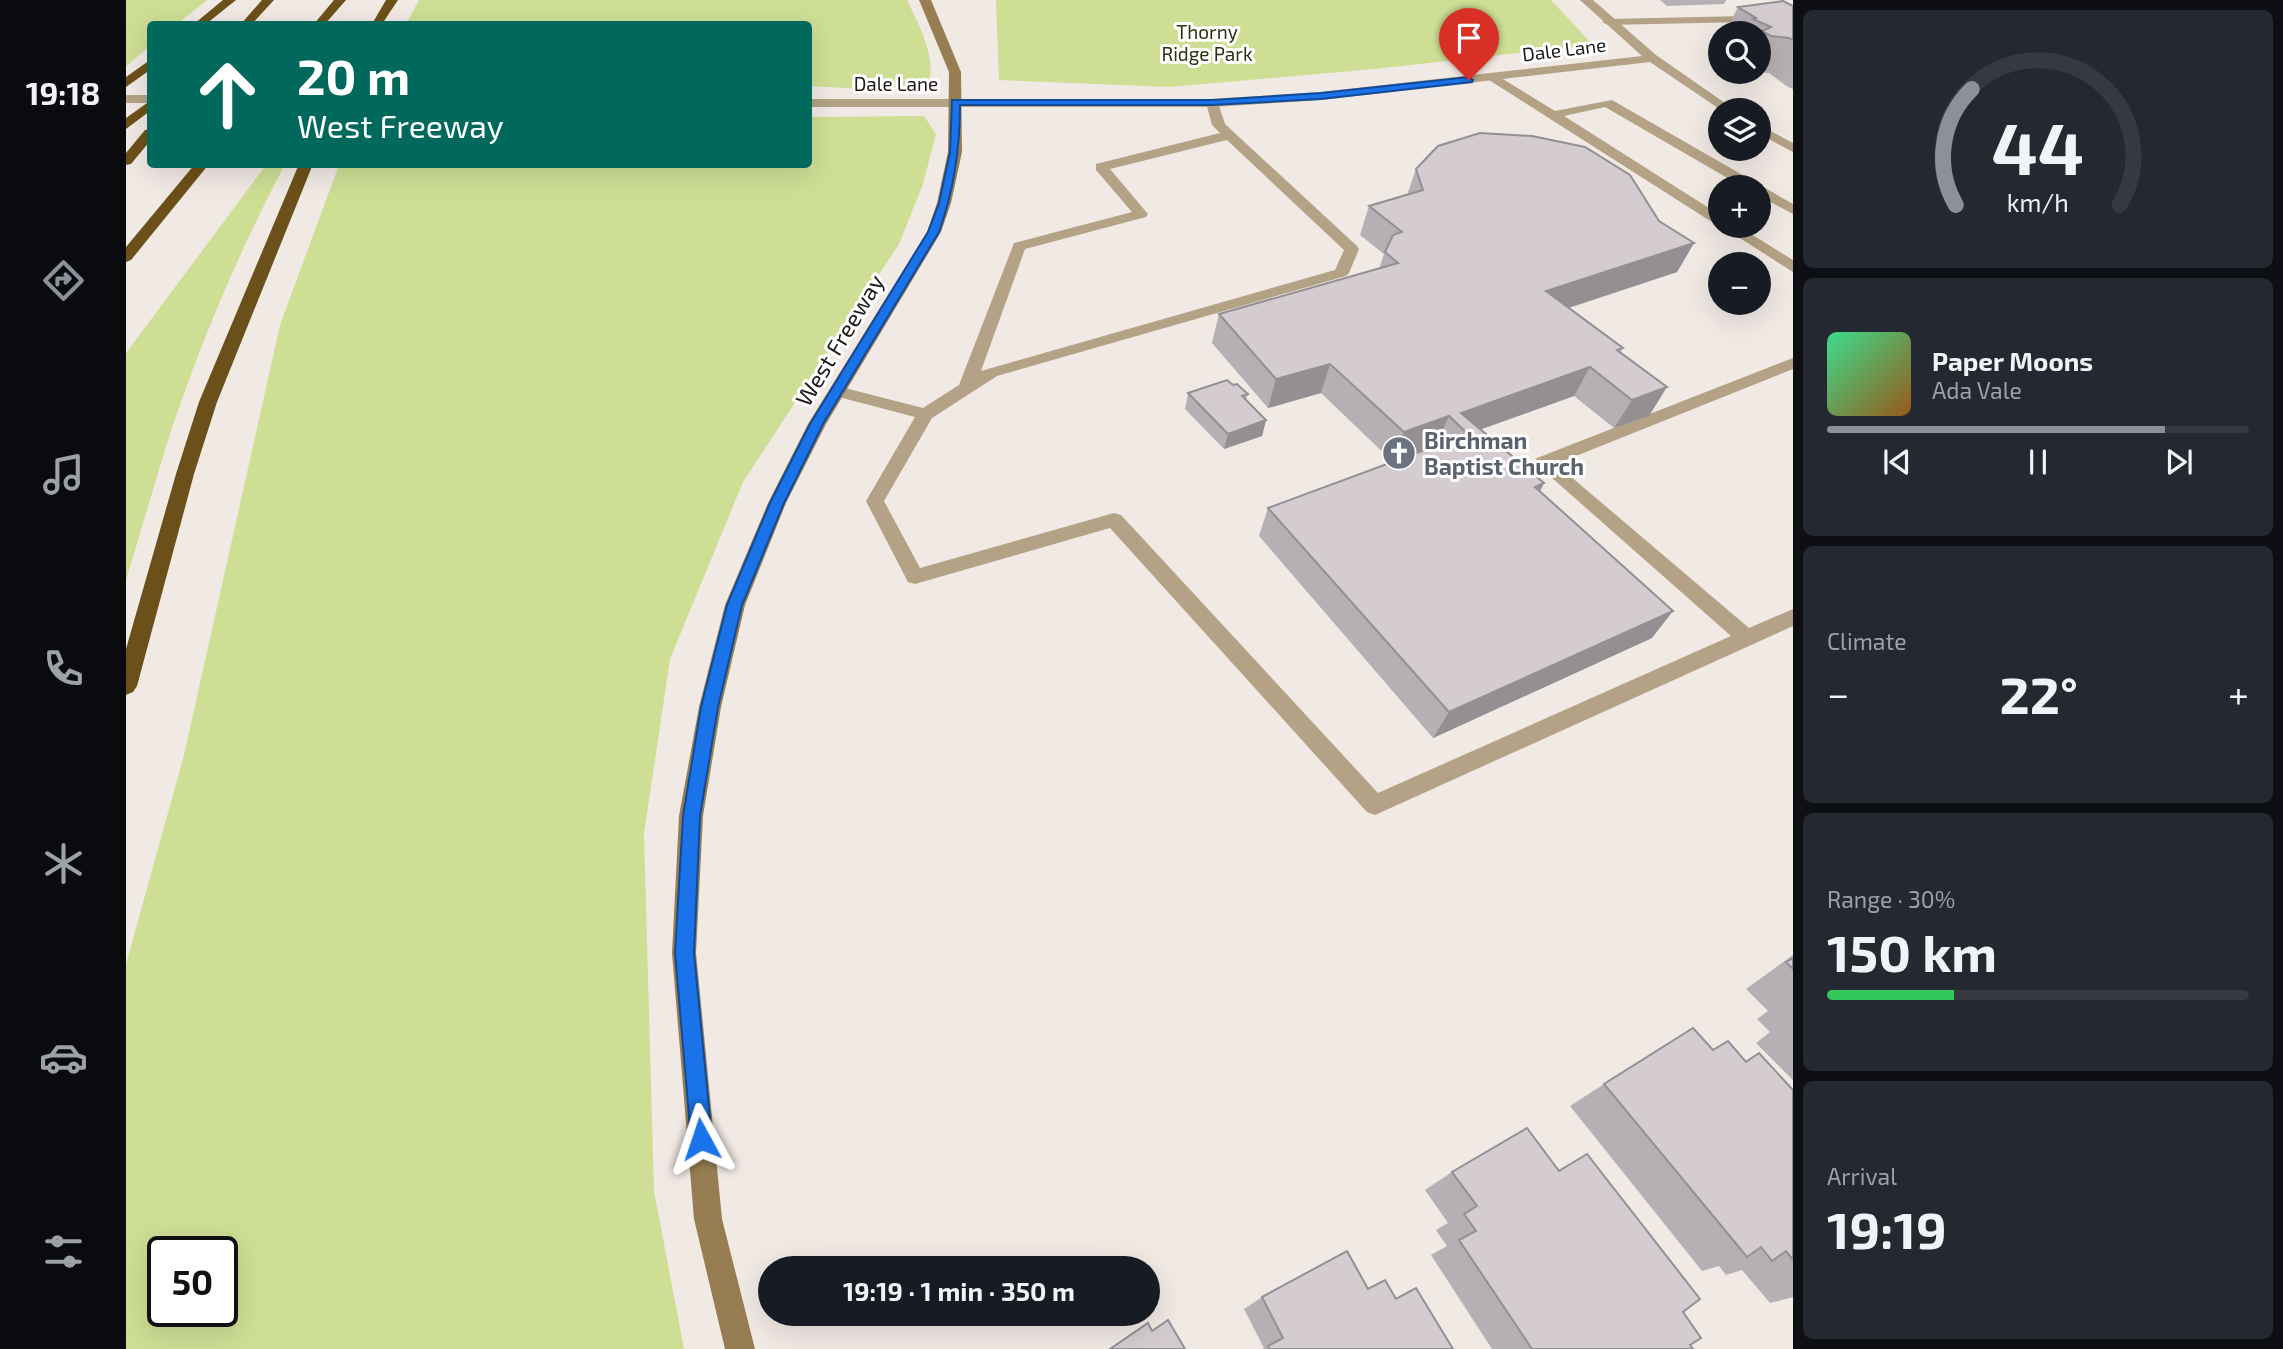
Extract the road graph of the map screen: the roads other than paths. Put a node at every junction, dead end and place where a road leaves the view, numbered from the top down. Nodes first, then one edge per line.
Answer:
1 (230, 0) edge
2 (268, 0) edge
3 (340, 0) edge
4 (392, 0) edge
5 (925, 0) edge
6 (1586, 0) edge
7 (1793, 18) edge
8 (203, 21) edge
9 (249, 21) edge
10 (322, 21) edge
11 (379, 21) edge
12 (1608, 22) junction
13 (1652, 58) junction
14 (147, 66) edge
15 (1493, 77) junction
16 (126, 83) edge
17 (1711, 98) edge
18 (126, 99) edge
19 (147, 99) edge
20 (956, 102) junction
21 (812, 103) edge
22 (1212, 103) junction
23 (147, 108) edge
24 (1553, 115) junction
25 (126, 125) edge
26 (1230, 135) junction
27 (147, 136) edge
28 (1771, 136) edge
29 (1793, 148) edge
30 (126, 160) edge
31 (200, 168) edge
32 (304, 168) edge
33 (1732, 175) edge
34 (1771, 197) edge
35 (1793, 210) edge
36 (1708, 213) edge
37 (1747, 238) edge
38 (126, 257) edge
39 (1793, 267) edge
40 (1793, 363) edge
41 (966, 388) junction
42 (836, 391) junction
43 (925, 414) junction
44 (1793, 617) edge
45 (1747, 638) junction
46 (126, 686) edge
47 (740, 1349) edge

1 - 8 highway
2 - 9 highway
3 - 10 highway
4 - 11 highway
5 - 20 main road, West Freeway
6 - 12 street
7 - 12 street
12 - 13 street
13 - 15 street, Dale Lane
13 - 17 street
14 - 16 highway
15 - 22 street, Dale Lane
15 - 24 street
18 - 19 street
20 - 21 street, Dale Lane
20 - 22 street, Dale Lane
20 - 42 main road, West Freeway
22 - 26 street
23 - 25 highway
24 - 33 street
24 - 36 street
26 - 41 street
26 - 41 street
27 - 30 highway
28 - 29 street
31 - 38 highway
32 - 46 highway
34 - 35 street
37 - 39 street
40 - 45 street
41 - 43 street
42 - 43 street
42 - 47 main road, West Freeway
43 - 45 street
44 - 45 street

